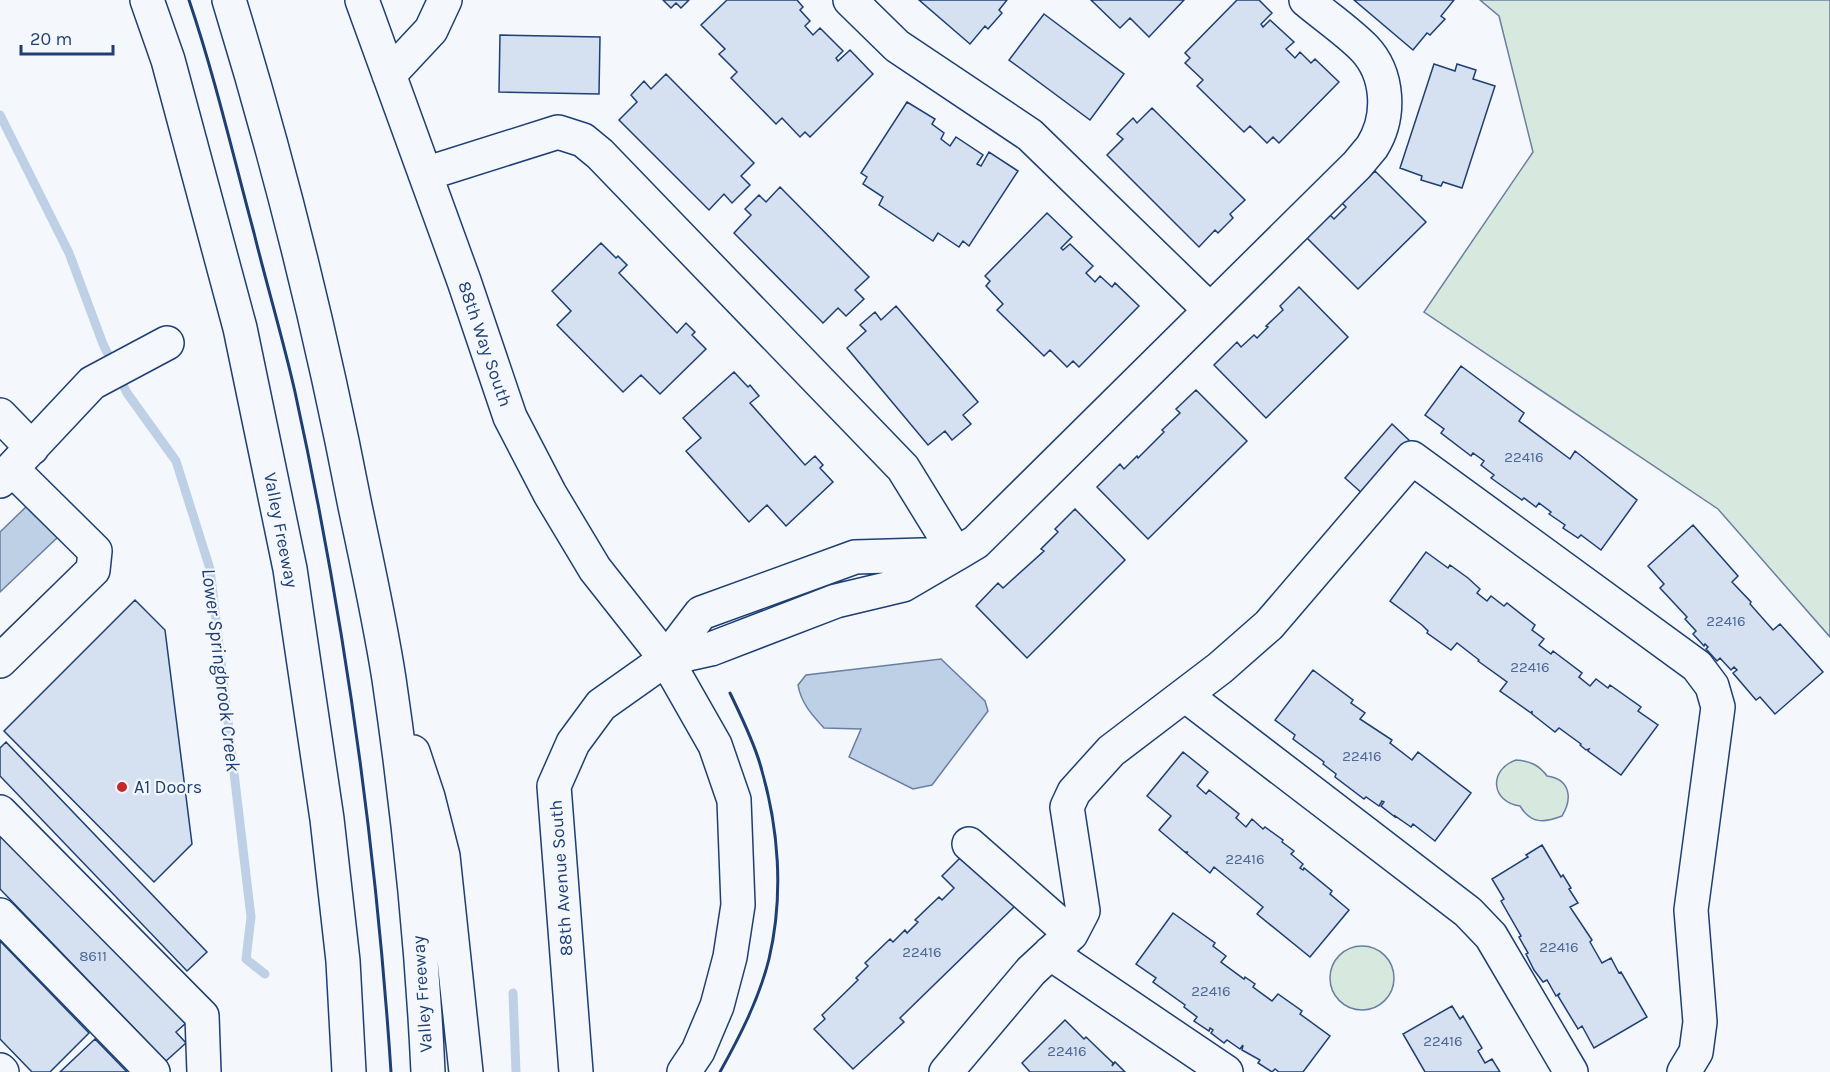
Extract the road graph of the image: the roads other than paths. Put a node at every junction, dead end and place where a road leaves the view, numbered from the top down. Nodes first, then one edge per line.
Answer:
1 (147, 0) edge
2 (229, 0) edge
3 (362, 0) edge
4 (445, 0) edge
5 (850, 0) edge
6 (1306, 0) edge
7 (389, 75) junction
8 (425, 174) junction
9 (1210, 310) junction
10 (167, 343) dead end
11 (0, 415) edge
12 (15, 466) edge
13 (956, 554) junction
14 (780, 584) junction
15 (792, 617) junction
16 (666, 659) junction
17 (0, 661) edge
18 (388, 677) junction
19 (1185, 695) junction
20 (0, 812) edge
21 (969, 844) dead end
22 (0, 915) edge
23 (1061, 944) junction
24 (347, 1031) junction
25 (153, 1072) edge
26 (204, 1072) edge
27 (344, 1072) edge
28 (349, 1072) edge
29 (428, 1072) edge
30 (466, 1072) edge
31 (576, 1072) edge
32 (684, 1072) edge
33 (946, 1072) edge
34 (1226, 1072) edge
35 (1571, 1072) edge
36 (1684, 1072) edge

1 - 24 main road, Valley Freeway
2 - 18 main road, Valley Freeway
3 - 7 main road, 88th Way South
4 - 7 main road
5 - 9 main road
6 - 9 main road
7 - 8 main road, 88th Way South
8 - 13 main road
8 - 16 main road, 88th Way South
9 - 13 main road
10 - 12 main road
11 - 12 main road
12 - 17 main road
13 - 14 main road
13 - 15 main road
14 - 15 main road
14 - 16 main road
15 - 16 main road
16 - 31 main road, 88th Avenue South
16 - 32 main road, 88th Way South
18 - 29 main road, Valley Freeway
18 - 30 main road
19 - 23 main road
19 - 35 main road
19 - 36 main road
20 - 26 main road
21 - 23 main road
22 - 25 main road
23 - 33 main road
23 - 34 main road
24 - 27 main road
24 - 28 main road, Valley Freeway

